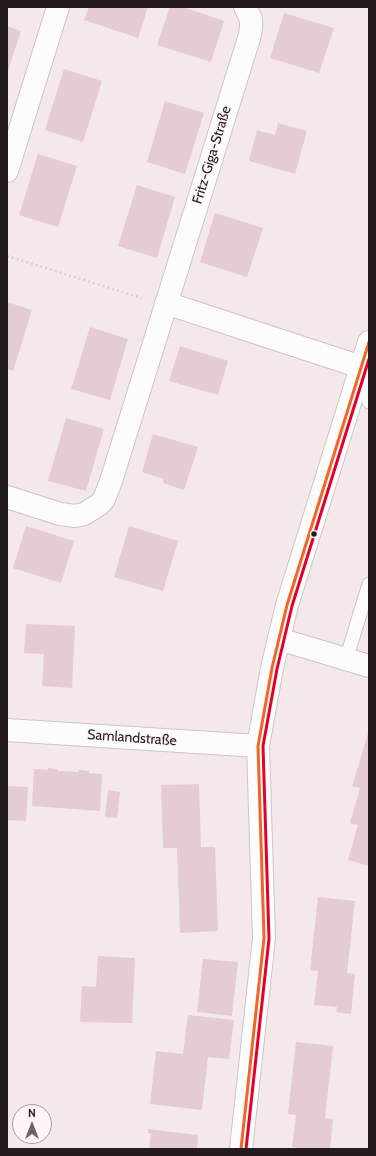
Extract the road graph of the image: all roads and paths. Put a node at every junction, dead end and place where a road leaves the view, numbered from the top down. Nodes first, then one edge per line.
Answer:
1 (58, 7) edge
2 (245, 7) edge
3 (7, 171) edge
4 (7, 256) edge
5 (166, 304) junction
6 (369, 342) edge
7 (361, 367) junction
8 (369, 402) edge
9 (7, 497) edge
10 (369, 584) edge
11 (279, 639) junction
12 (346, 660) junction
13 (369, 666) edge
14 (7, 730) edge
15 (258, 746) junction
16 (241, 1149) edge

1 - 3 street
2 - 5 street, Fritz-Giga-Straße
4 - 5 path
5 - 7 street
5 - 9 street, Fritz-Giga-Straße
6 - 7 street
7 - 8 lane
7 - 11 street
10 - 12 lane
11 - 12 street
11 - 15 street
12 - 13 street
14 - 15 street, Samlandstraße
15 - 16 street

